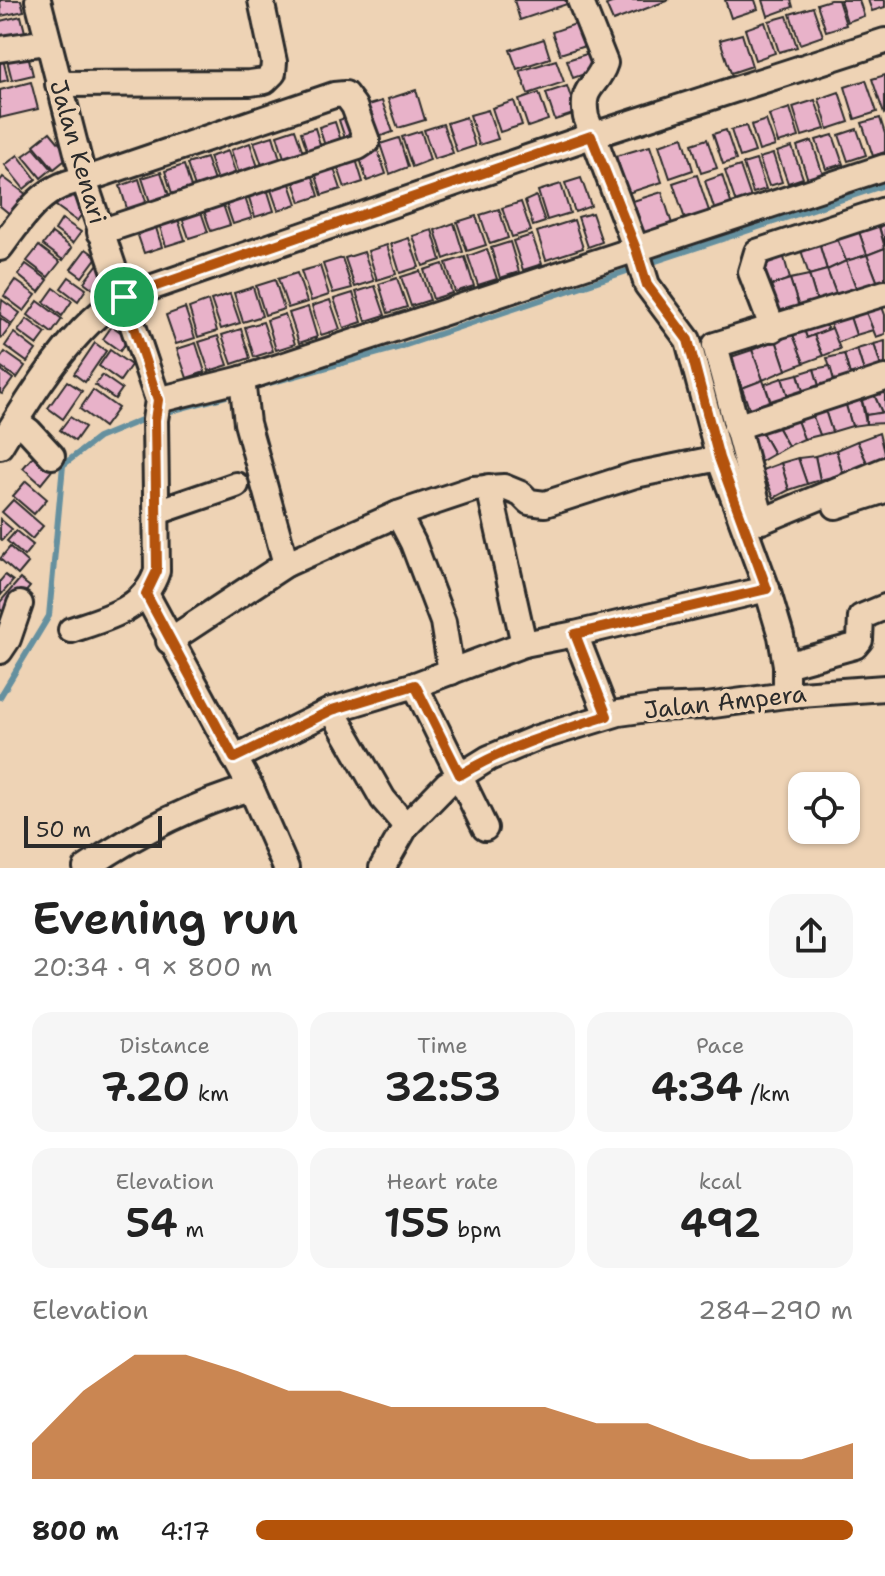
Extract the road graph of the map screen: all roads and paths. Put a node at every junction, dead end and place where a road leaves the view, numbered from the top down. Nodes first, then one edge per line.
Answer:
1 (38, 0) edge
2 (261, 0) edge
3 (580, 0) edge
4 (885, 41) edge
5 (47, 42) junction
6 (0, 49) edge
7 (58, 84) junction
8 (591, 136) junction
9 (885, 167) edge
10 (84, 180) junction
11 (885, 210) edge
12 (100, 232) junction
13 (0, 248) edge
14 (636, 249) junction
15 (885, 293) edge
16 (124, 297) junction
17 (773, 329) junction
18 (885, 378) edge
19 (244, 390) junction
20 (158, 400) junction
21 (17, 422) junction
22 (736, 427) junction
23 (0, 446) edge
24 (52, 456) dead end
25 (719, 458) junction
26 (885, 470) edge
27 (236, 485) dead end
28 (489, 487) junction
29 (885, 490) edge
30 (157, 512) junction
31 (398, 514) junction
32 (746, 533) junction
33 (286, 564) junction
34 (767, 589) junction
35 (146, 594) junction
36 (20, 604) dead end
37 (885, 607) edge
38 (71, 630) dead end
39 (575, 634) junction
40 (169, 641) junction
41 (524, 644) junction
42 (0, 651) edge
43 (786, 665) junction
44 (451, 672) junction
45 (415, 685) junction
46 (885, 688) edge
47 (786, 695) junction
48 (332, 710) junction
49 (607, 716) junction
50 (234, 758) junction
51 (460, 775) junction
52 (251, 788) junction
53 (406, 826) junction
54 (485, 828) dead end
55 (86, 868) edge
56 (286, 868) edge
57 (382, 868) edge

1 - 5 street, Jalan Kenari
2 - 7 street
3 - 8 street
4 - 8 street
5 - 6 street
5 - 7 street, Jalan Kenari
7 - 10 street, Jalan Kenari
8 - 14 street
8 - 16 street
9 - 14 street
10 - 12 street, Jalan Kenari
10 - 12 street
10 - 13 street
11 - 17 street
12 - 16 street, Jalan Kenari
14 - 19 street
14 - 25 street
15 - 17 street
16 - 20 street, Jalan Kenari
16 - 21 street
17 - 22 street
18 - 22 street
19 - 20 street
19 - 33 street
20 - 30 street, Jalan Kenari
21 - 23 street
21 - 24 street
22 - 26 street
25 - 28 street
25 - 32 street
27 - 30 street
28 - 31 street
28 - 41 street
29 - 32 street
30 - 35 street, Jalan Kenari
31 - 33 street
31 - 44 street
32 - 34 street
33 - 40 street
34 - 39 street
34 - 43 street
35 - 38 street
35 - 40 street
36 - 42 street
37 - 43 street
39 - 41 street
39 - 49 street
40 - 50 street
41 - 44 street
43 - 47 street
44 - 45 street
45 - 48 street
45 - 51 street
46 - 47 street, Jalan Ampera
47 - 49 street, Jalan Ampera
48 - 50 street
48 - 53 street
49 - 51 street, Jalan Ampera
50 - 52 street
51 - 53 street, Jalan Ampera
51 - 54 street
52 - 55 street
52 - 56 street
53 - 57 street, Jalan Ampera

